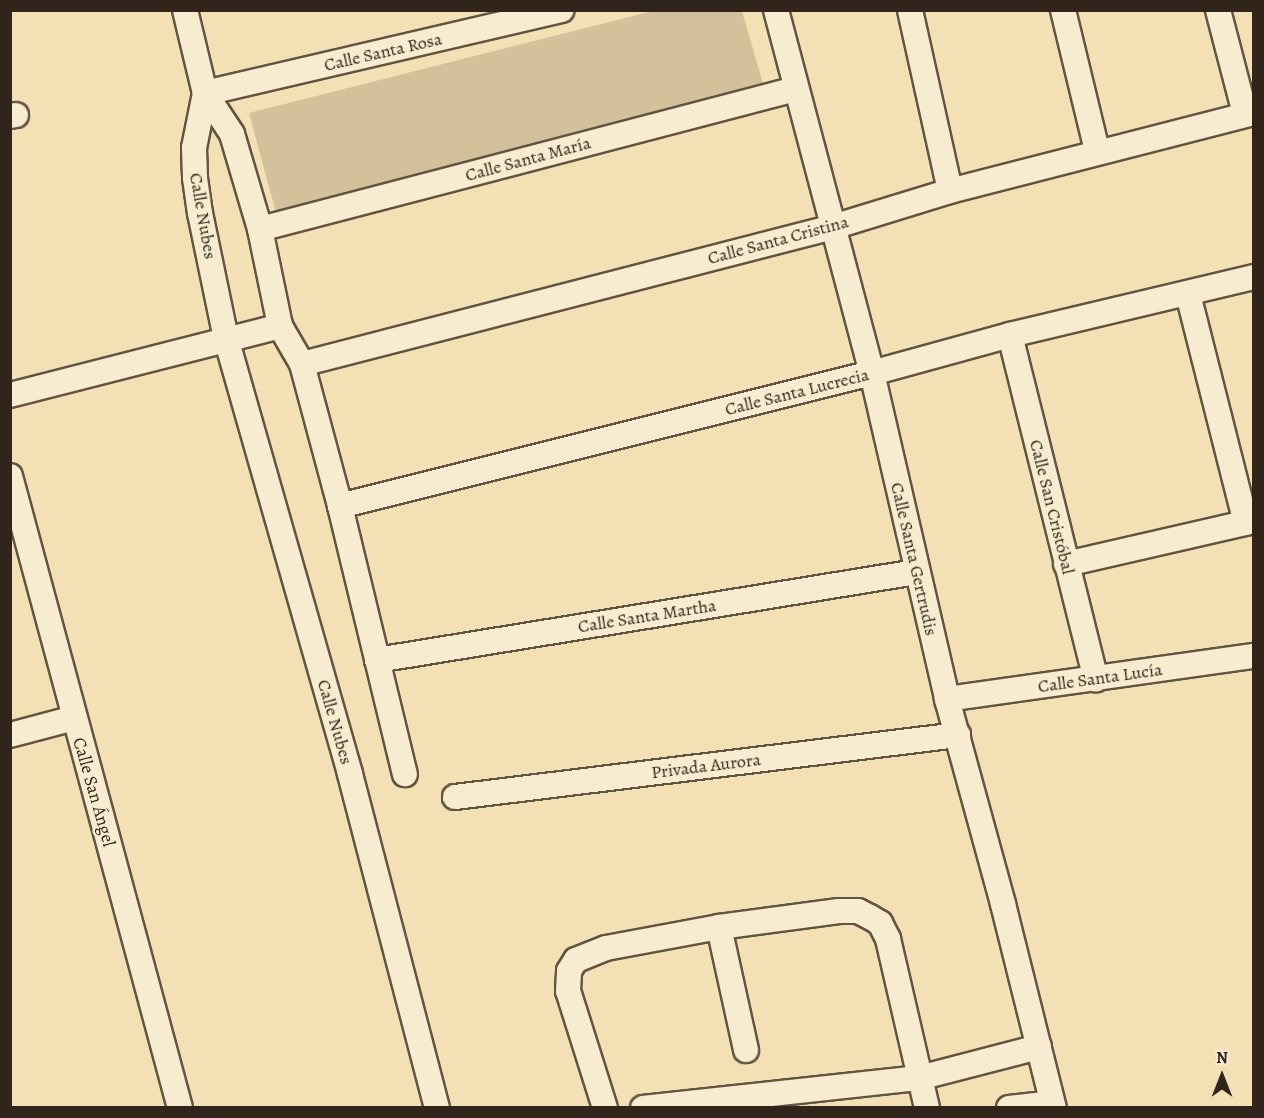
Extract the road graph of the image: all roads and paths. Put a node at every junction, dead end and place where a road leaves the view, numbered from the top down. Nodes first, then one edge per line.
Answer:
1 (184, 10) edge
2 (561, 10) edge
3 (776, 10) edge
4 (910, 10) edge
5 (1063, 10) edge
6 (1218, 10) edge
7 (796, 89) junction
8 (205, 93) junction
9 (1249, 114) edge
10 (1097, 152) junction
11 (950, 191) junction
12 (833, 227) junction
13 (260, 229) junction
14 (1254, 277) edge
15 (1188, 294) junction
16 (280, 326) junction
17 (1010, 335) junction
18 (226, 338) junction
19 (302, 364) junction
20 (873, 373) junction
21 (10, 395) edge
22 (10, 476) edge
23 (340, 506) junction
24 (1250, 522) edge
25 (1066, 564) junction
26 (916, 572) junction
27 (1254, 656) edge
28 (377, 660) junction
29 (1096, 679) junction
30 (947, 699) junction
31 (74, 718) junction
32 (10, 735) edge
33 (958, 735) junction
34 (405, 774) dead end
35 (455, 797) dead end
36 (719, 927) junction
37 (1039, 1047) junction
38 (746, 1050) dead end
39 (919, 1078) junction
40 (1053, 1105) edge
41 (180, 1107) edge
42 (437, 1107) edge
43 (606, 1107) edge
44 (643, 1107) edge
45 (927, 1107) edge
46 (1009, 1107) edge

1 - 8 street, Calle Nubes
2 - 8 street, Calle Santa Rosa
3 - 7 street, Calle Santa Gertrudis
4 - 11 street
5 - 10 street
6 - 9 street
7 - 12 street, Calle Santa Gertrudis
7 - 13 street, Calle Santa María
8 - 13 street, Calle Nubes
8 - 18 street, Calle Nubes
9 - 10 street, Calle Santa Cristina
10 - 11 street, Calle Santa Cristina
11 - 12 street, Calle Santa Cristina
12 - 19 street, Calle Santa Cristina
12 - 20 street, Calle Santa Gertrudis
13 - 16 street, Calle Nubes
14 - 15 street, Calle Santa Lucrecia
15 - 17 street, Calle Santa Lucrecia
15 - 24 street
16 - 18 street
16 - 19 street, Calle Nubes
17 - 20 street, Calle Santa Lucrecia
17 - 25 street, Calle San Cristóbal
18 - 21 street
18 - 42 street, Calle Nubes
19 - 23 street, Calle Nubes
20 - 23 street, Calle Santa Lucrecia
20 - 26 street, Calle Santa Gertrudis
22 - 31 street, Calle San Ángel
23 - 28 street, Calle Nubes
24 - 25 street
25 - 29 street, Calle San Cristóbal
26 - 28 street, Calle Santa Martha
26 - 30 street, Calle Santa Gertrudis
27 - 29 street, Calle Santa Lucía
28 - 34 street, Calle Nubes
29 - 30 street, Calle Santa Lucía
30 - 33 street, Calle Santa Gertrudis
31 - 32 street
31 - 41 street, Calle San Ángel
33 - 35 street, Privada Aurora
33 - 37 street, Calle Santa Gertrudis
36 - 38 street
36 - 39 street
36 - 43 street
37 - 39 street
37 - 40 street, Calle Santa Gertrudis
39 - 44 street
39 - 45 street
40 - 46 street

